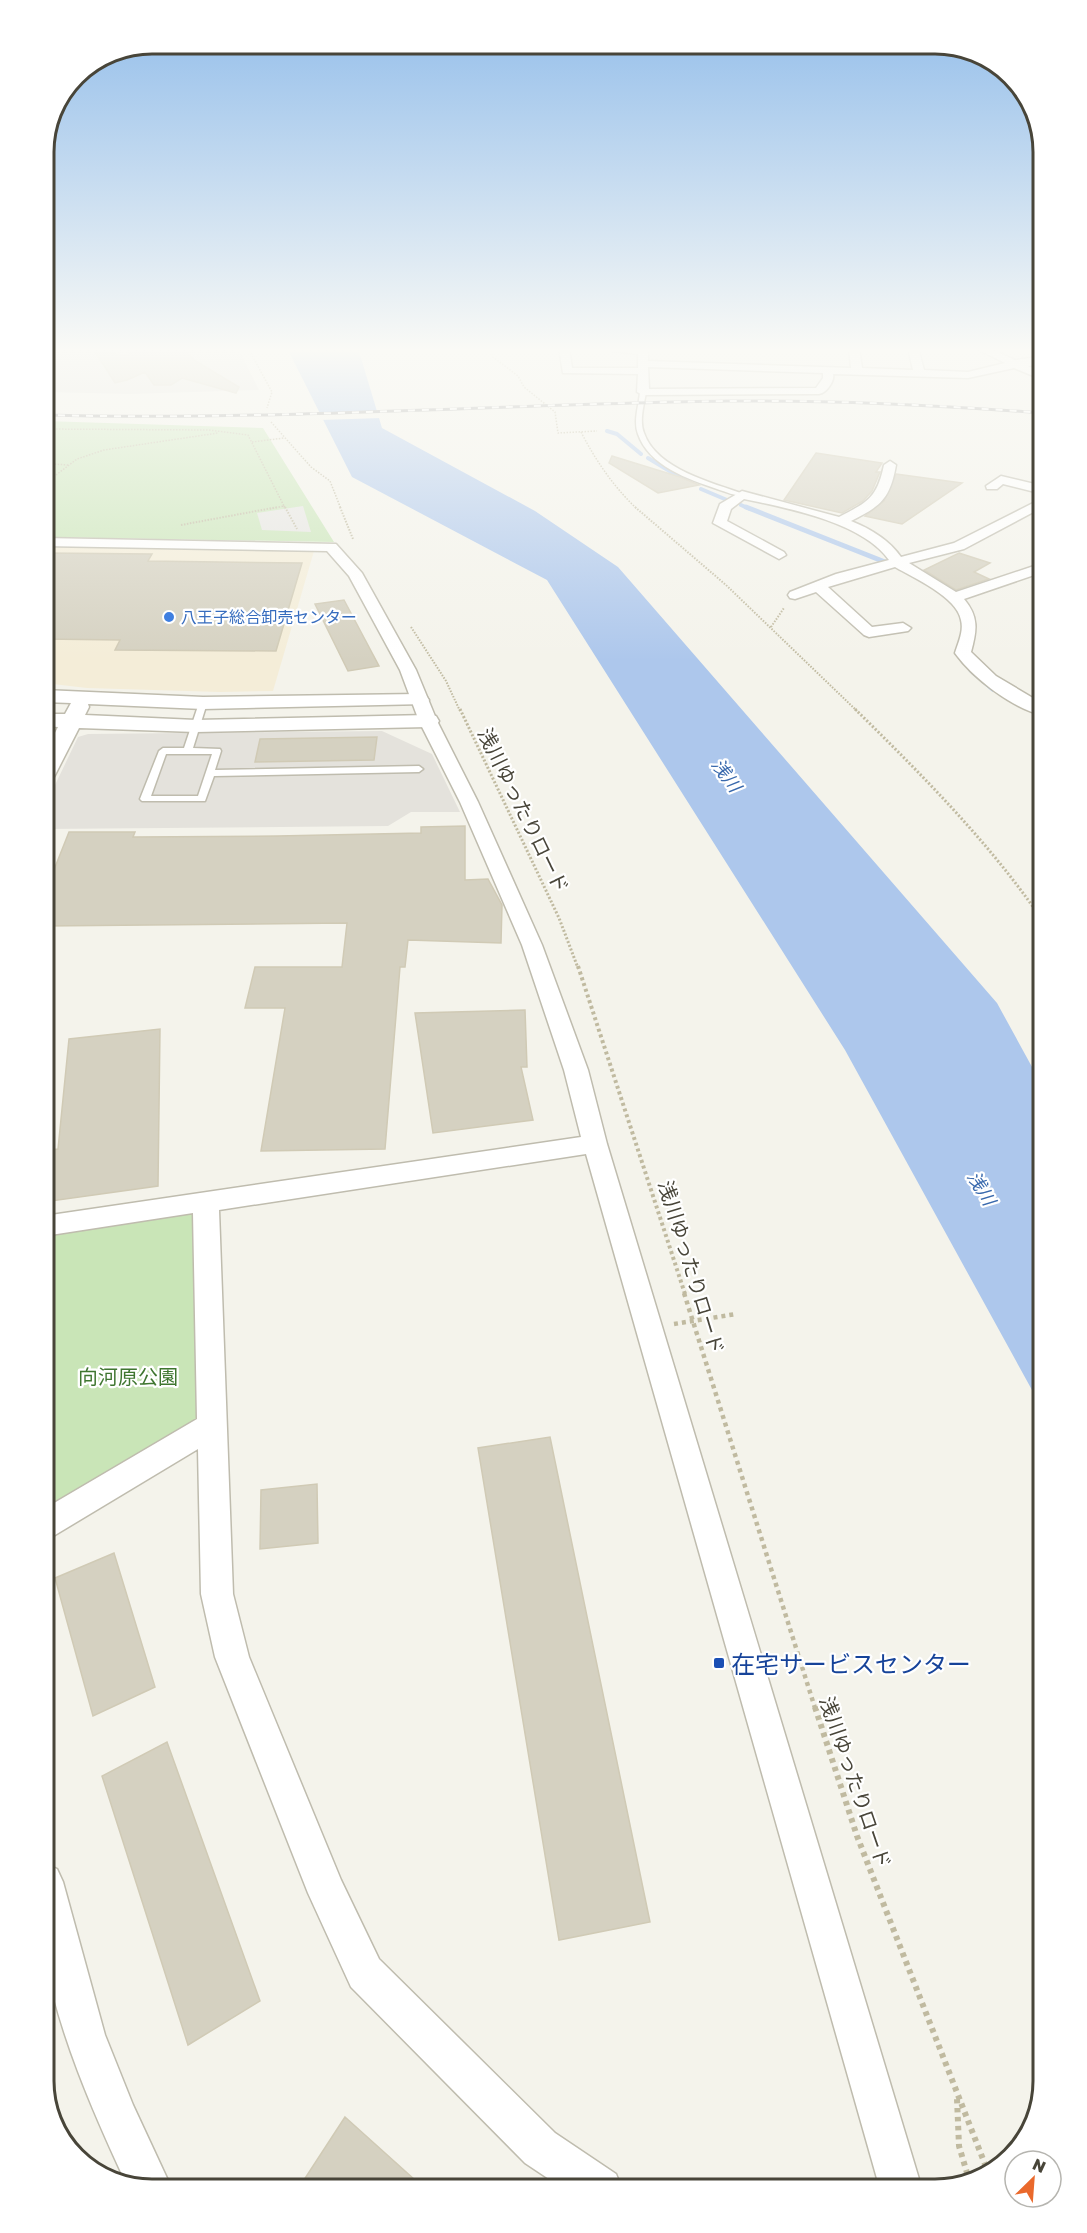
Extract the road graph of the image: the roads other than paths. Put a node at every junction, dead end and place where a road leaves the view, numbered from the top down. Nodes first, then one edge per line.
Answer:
1 (652, 452) edge
2 (890, 465) dead end
3 (992, 486) dead end
4 (1033, 487) edge
5 (742, 495) junction
6 (1033, 508) edge
7 (841, 522) junction
8 (54, 542) edge
9 (779, 555) dead end
10 (898, 563) junction
11 (1033, 571) edge
12 (818, 586) junction
13 (795, 595) dead end
14 (954, 597) junction
15 (903, 628) dead end
16 (54, 697) edge
17 (84, 700) junction
18 (419, 700) junction
19 (203, 704) junction
20 (1033, 704) edge
21 (428, 720) junction
22 (54, 721) edge
23 (70, 723) junction
24 (196, 726) junction
25 (188, 751) junction
26 (54, 755) edge
27 (419, 770) dead end
28 (210, 773) junction
29 (595, 1144) junction
30 (206, 1201) junction
31 (54, 1224) edge
32 (214, 1424) junction
33 (54, 1519) edge
34 (54, 1919) edge
35 (146, 2179) edge
36 (586, 2179) edge
37 (898, 2179) edge

1 - 5 lane
2 - 7 street
3 - 4 street
5 - 7 street
5 - 9 street
6 - 10 street
7 - 10 street
8 - 18 street
10 - 12 street
10 - 14 street
11 - 14 street
12 - 13 street
12 - 15 street
14 - 20 street
16 - 17 street
17 - 19 street
17 - 23 street
18 - 19 street
18 - 21 street
19 - 24 lane
21 - 24 street
21 - 29 street
22 - 23 street
23 - 24 street
23 - 26 street
24 - 25 lane
25 - 28 lane
25 - 28 lane
27 - 28 lane
29 - 30 street
29 - 37 street
30 - 31 street
30 - 32 street
32 - 33 street
32 - 36 street
34 - 35 street

